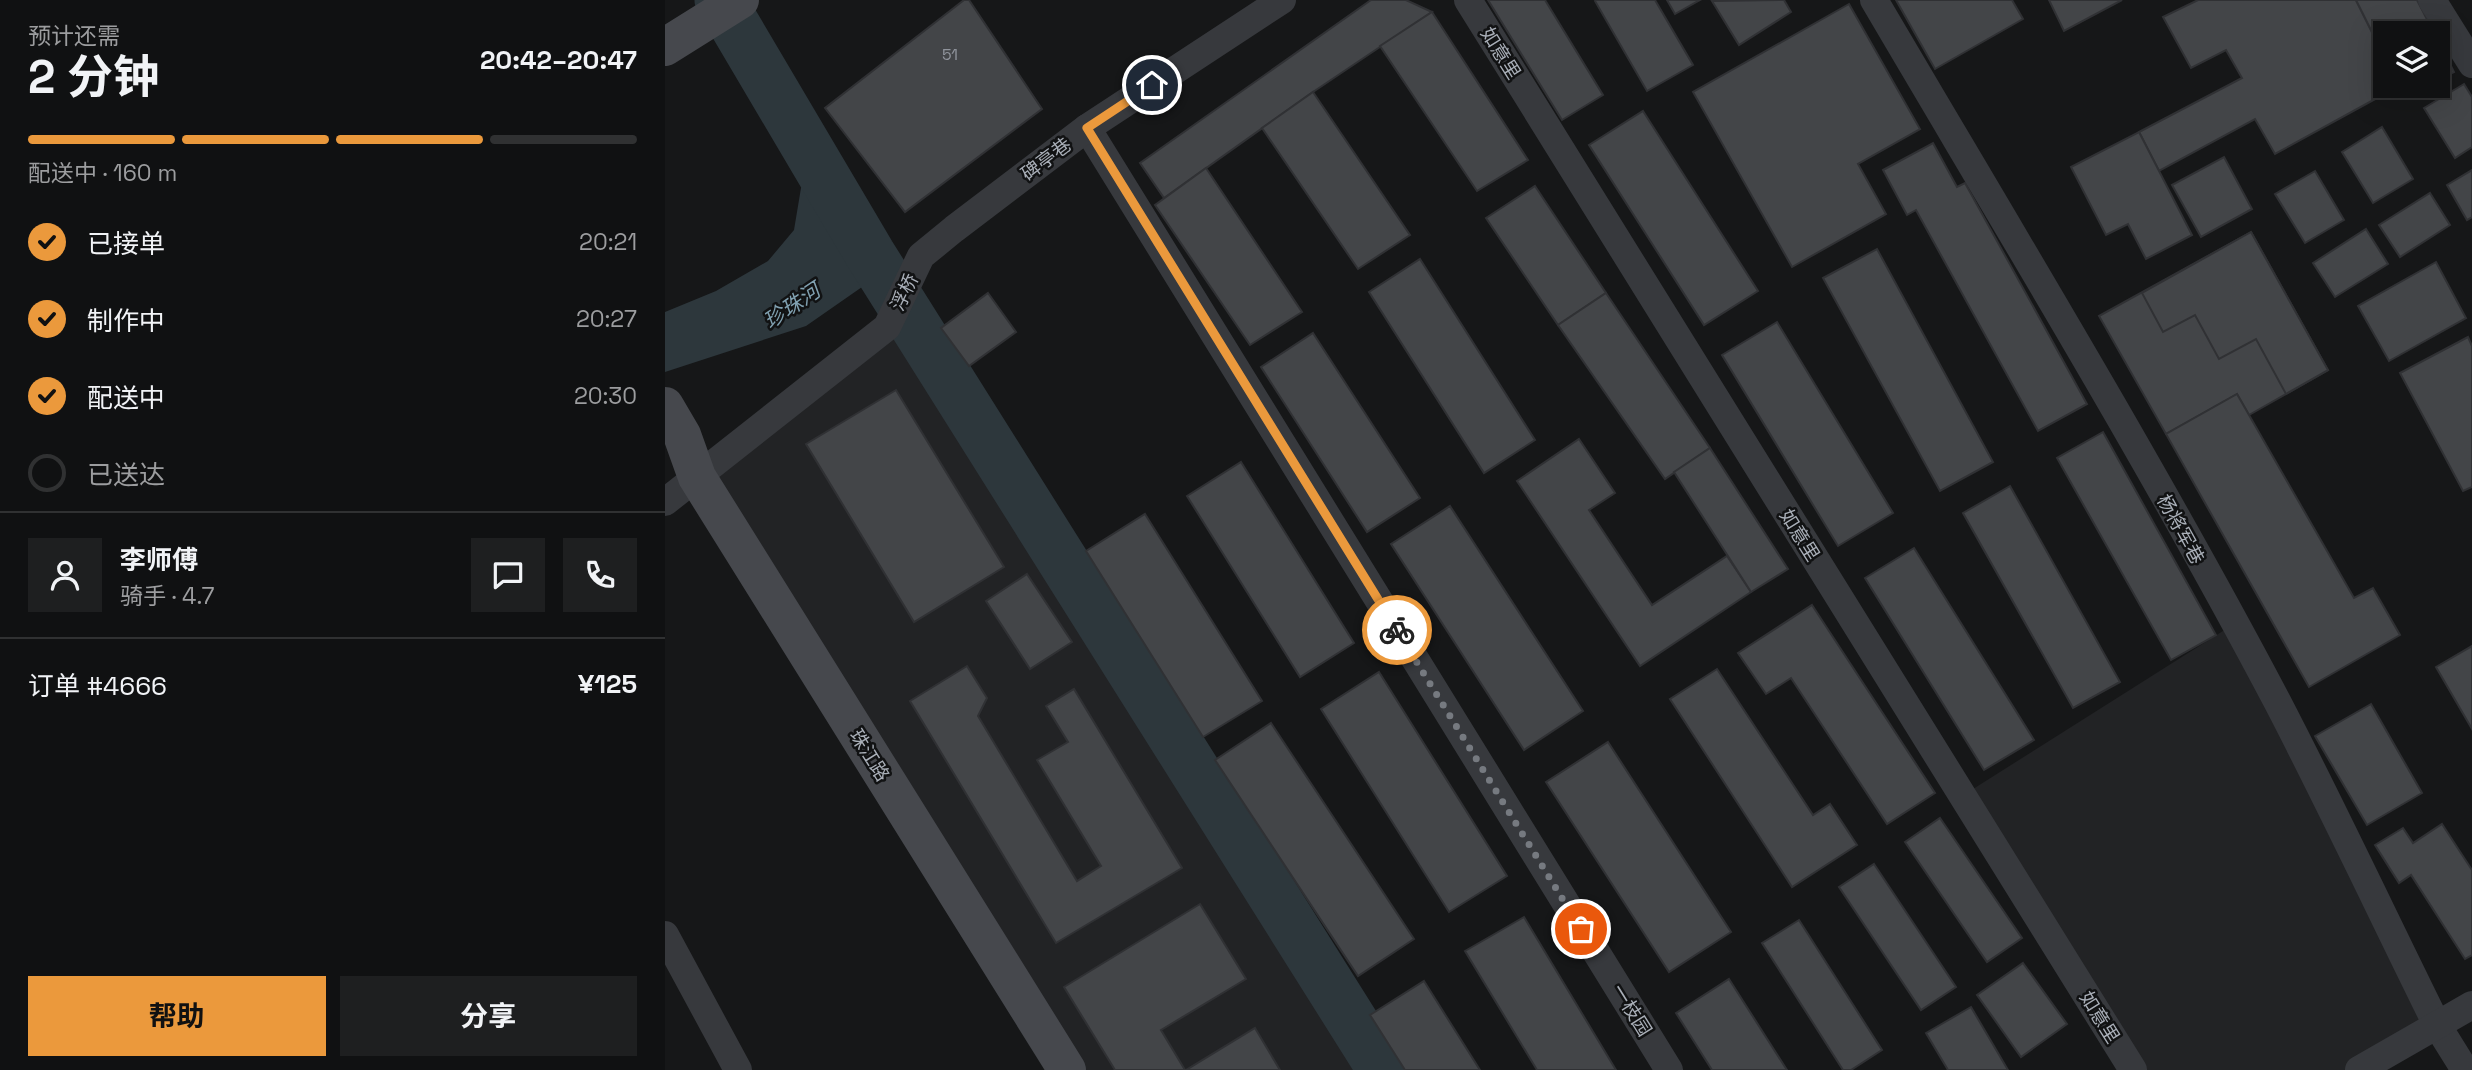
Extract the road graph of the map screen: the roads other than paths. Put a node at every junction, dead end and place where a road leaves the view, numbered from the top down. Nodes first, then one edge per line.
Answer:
1 (740, 0) edge
2 (1282, 0) edge
3 (1468, 0) edge
4 (1874, 0) edge
5 (2432, 0) edge
6 (676, 40) edge
7 (2472, 64) edge
8 (1087, 128) junction
9 (921, 257) joint
10 (674, 420) edge
11 (697, 477) junction
12 (665, 502) edge
13 (665, 935) edge
14 (2472, 1005) edge
15 (2437, 1025) junction
16 (739, 1070) edge
17 (1067, 1070) edge
18 (1669, 1070) edge
19 (2133, 1070) edge
20 (2359, 1070) edge
21 (2465, 1070) edge

1 - 6 main road
2 - 8 street, 碑亭巷
3 - 19 street, 如意里
4 - 15 street, 杨将军巷
5 - 7 street
8 - 9 street, 碑亭巷
8 - 18 street, 一枝园
9 - 11 street, 浮桥
10 - 11 main road, 珠江路
11 - 12 street
11 - 17 main road, 珠江路
13 - 16 street
14 - 15 street
15 - 20 street
15 - 21 street, 杨将军巷

